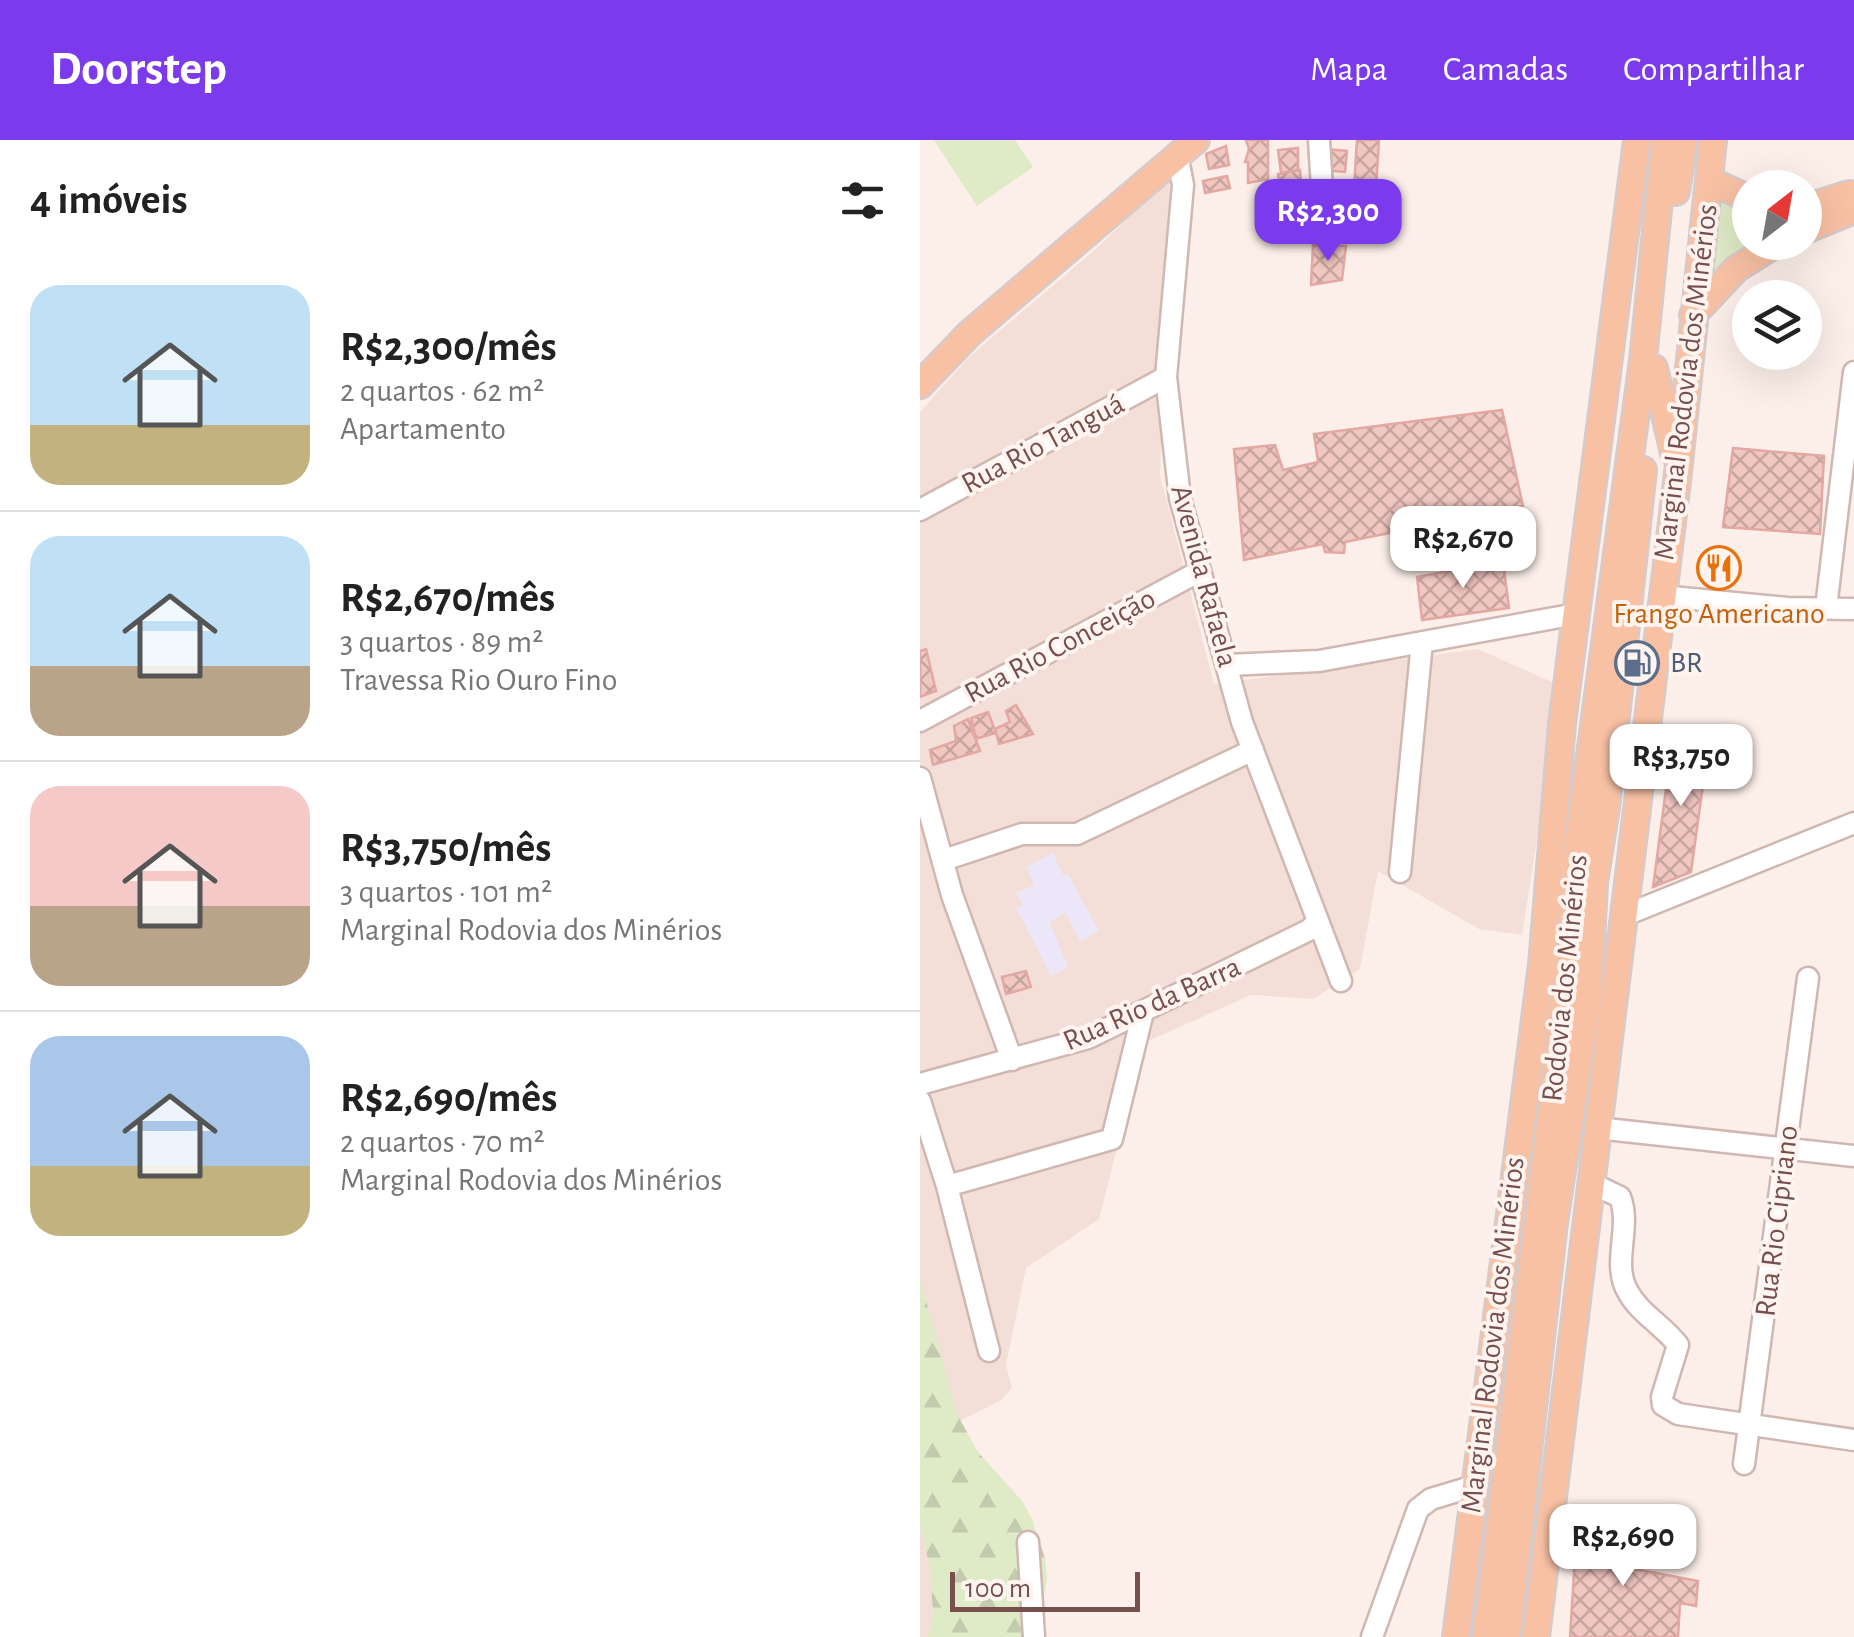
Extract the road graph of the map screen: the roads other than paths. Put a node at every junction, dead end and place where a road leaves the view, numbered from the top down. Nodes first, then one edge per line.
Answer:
1 (1319, 140) edge
2 (1637, 140) edge
3 (1665, 140) edge
4 (1684, 140) edge
5 (1714, 140) edge
6 (1187, 147) edge
7 (1710, 181) junction
8 (1732, 191) edge
9 (1854, 193) edge
10 (1822, 203) edge
11 (1323, 205) dead end
12 (1854, 210) edge
13 (1822, 223) edge
14 (1659, 255) junction
15 (1750, 260) edge
16 (1694, 315) junction
17 (1647, 371) junction
18 (1854, 372) edge
19 (1166, 378) junction
20 (920, 385) edge
21 (1596, 468) junction
22 (1678, 473) junction
23 (920, 510) edge
24 (1200, 571) junction
25 (1661, 596) junction
26 (1826, 608) junction
27 (1854, 609) edge
28 (1576, 614) junction
29 (1422, 642) junction
30 (1227, 665) junction
31 (920, 721) edge
32 (1562, 724) junction
33 (1253, 750) junction
34 (920, 778) edge
35 (1636, 801) junction
36 (1854, 823) edge
37 (1577, 855) junction
38 (944, 860) junction
39 (1400, 872) dead end
40 (1623, 916) junction
41 (1318, 921) junction
42 (1808, 978) dead end
43 (1341, 980) dead end
44 (1590, 980) junction
45 (1143, 1012) junction
46 (1012, 1060) junction
47 (920, 1084) edge
48 (920, 1101) edge
49 (1597, 1128) junction
50 (1786, 1148) junction
51 (1854, 1156) edge
52 (1591, 1183) junction
53 (947, 1186) junction
54 (989, 1351) dead end
55 (1750, 1426) junction
56 (1854, 1440) edge
57 (1744, 1464) dead end
58 (1474, 1486) junction
59 (1028, 1542) dead end
60 (1034, 1637) edge
61 (1372, 1637) edge
62 (1456, 1637) edge
63 (1486, 1637) edge
64 (1507, 1637) edge
65 (1536, 1637) edge

1 - 11 street
2 - 21 main road, Marginal Rodovia dos Minérios
3 - 14 main road, Rodovia dos Minérios
4 - 14 main road, Rodovia dos Minérios
5 - 7 main road, Marginal Rodovia dos Minérios
6 - 19 street, Avenida Rafaela
6 - 20 main road
7 - 8 main road
7 - 16 main road, Marginal Rodovia dos Minérios
9 - 10 main road
12 - 13 main road
14 - 17 main road, Rodovia dos Minérios
15 - 16 main road
16 - 22 main road, Marginal Rodovia dos Minérios
17 - 21 main road
17 - 22 main road
17 - 37 main road, Rodovia dos Minérios
17 - 44 main road, Rodovia dos Minérios
18 - 26 street
19 - 23 street, Rua Rio Tanguá
19 - 24 street, Avenida Rafaela
21 - 28 main road, Marginal Rodovia dos Minérios
22 - 25 main road, Marginal Rodovia dos Minérios
24 - 30 street, Avenida Rafaela
24 - 31 street, Rua Rio Conceição
25 - 26 street
25 - 35 main road, Marginal Rodovia dos Minérios
26 - 27 street
28 - 29 street
28 - 32 main road, Marginal Rodovia dos Minérios
29 - 30 street
29 - 39 street
30 - 33 street, Avenida Rafaela
32 - 37 main road
32 - 58 main road, Marginal Rodovia dos Minérios
33 - 38 street
33 - 41 street, Avenida Rafaela
34 - 38 street
35 - 40 main road, Marginal Rodovia dos Minérios
35 - 44 main road
36 - 40 street
37 - 63 main road, Rodovia dos Minérios
38 - 46 street
40 - 49 main road, Marginal Rodovia dos Minérios
41 - 43 street, Avenida Rafaela
41 - 45 street, Rua Rio da Barra
42 - 50 street, Rua Rio Cipriano
44 - 64 main road, Rodovia dos Minérios
45 - 46 street, Rua Rio da Barra
45 - 53 street
46 - 47 street, Rua Rio da Barra
48 - 53 street
49 - 50 street
49 - 52 main road, Marginal Rodovia dos Minérios
50 - 51 street
50 - 55 street, Rua Rio Cipriano
52 - 55 street
52 - 65 main road, Marginal Rodovia dos Minérios
53 - 54 street
55 - 56 street
55 - 57 street, Rua Rio Cipriano
58 - 61 street
58 - 62 main road, Marginal Rodovia dos Minérios
59 - 60 street

